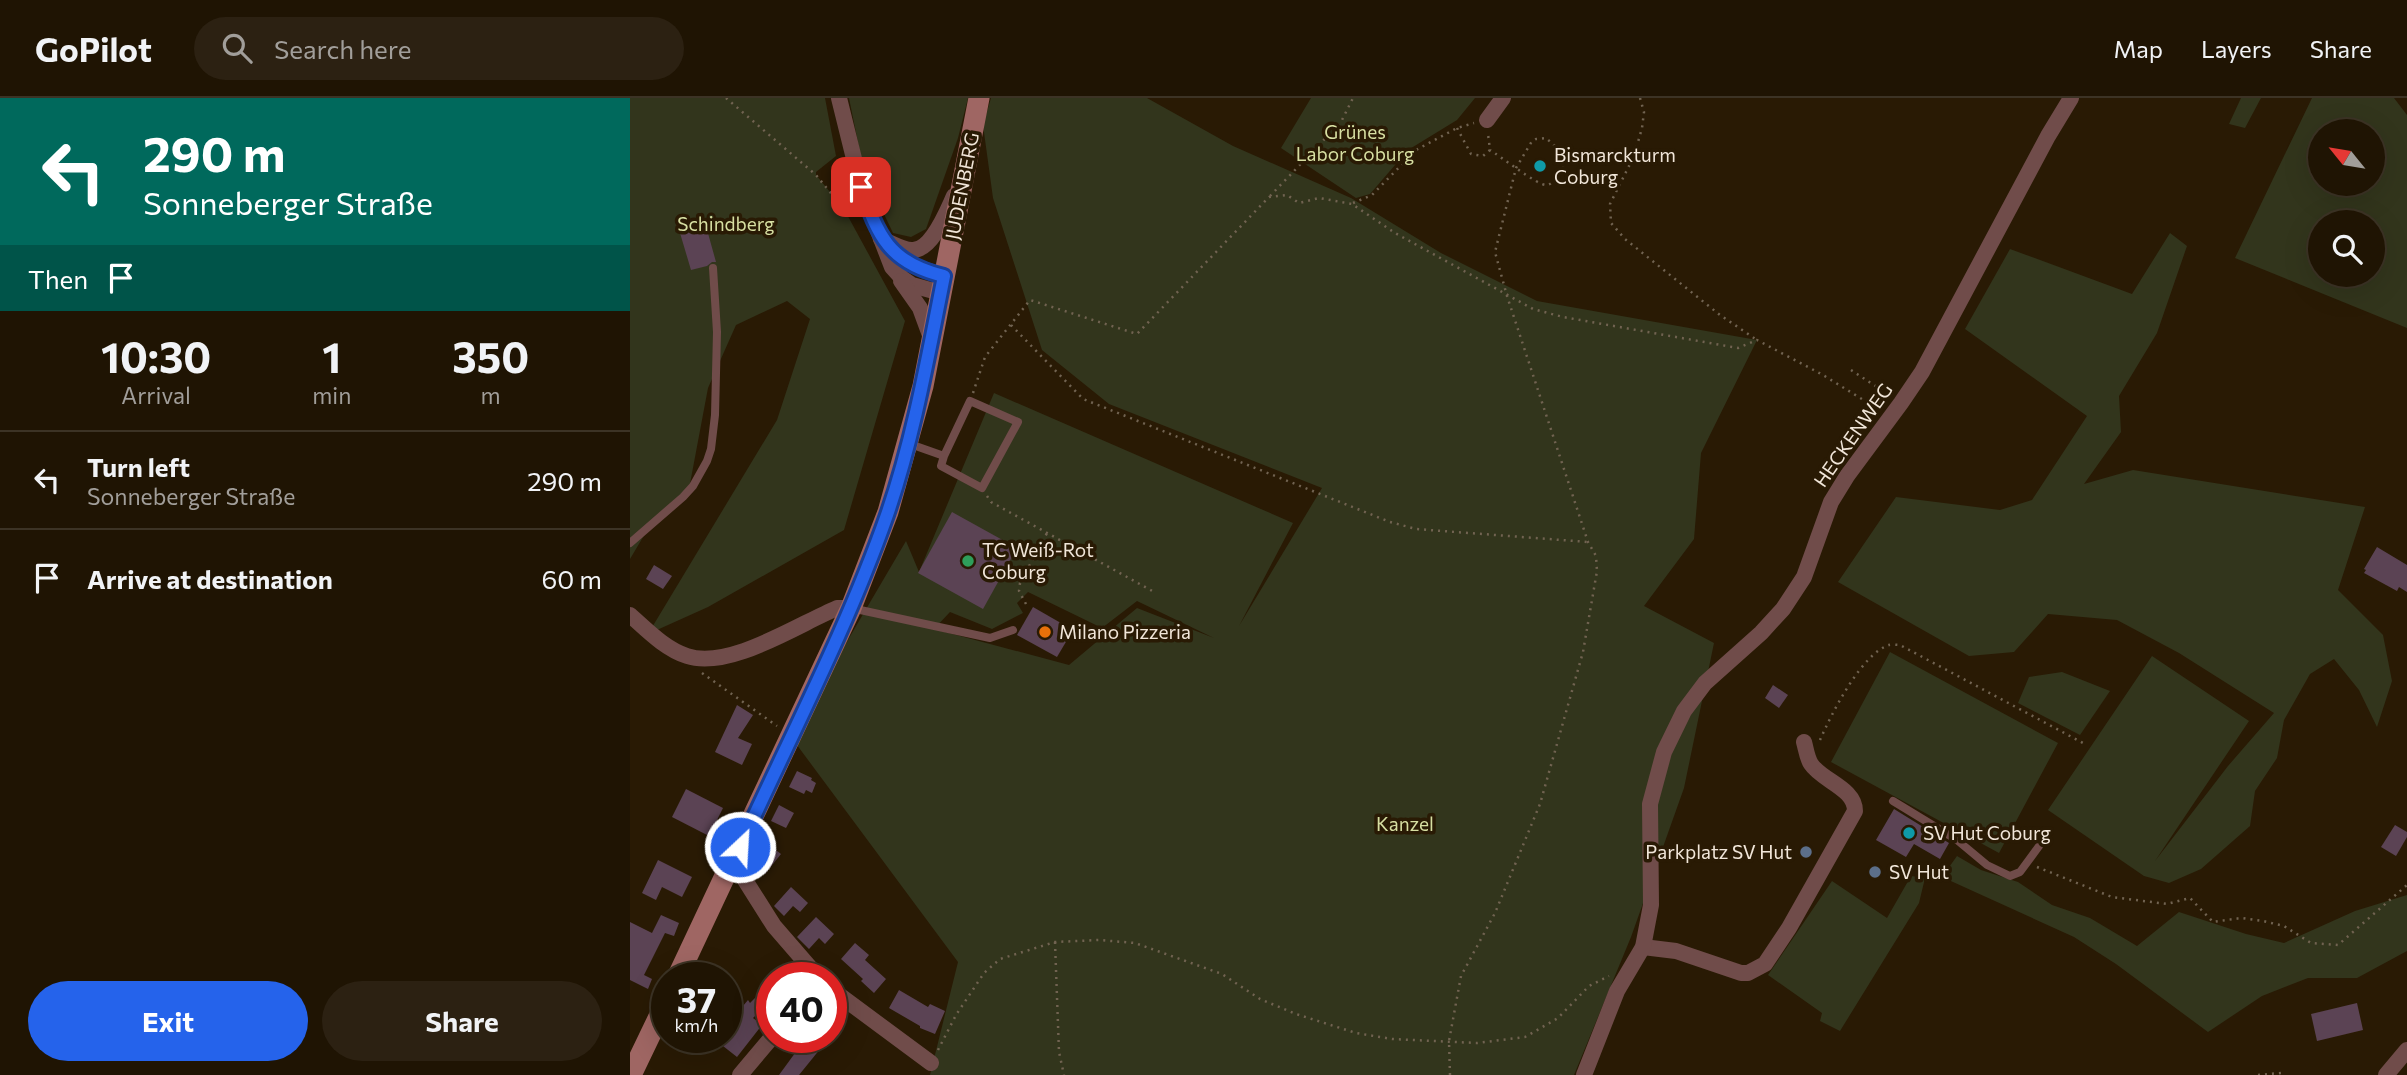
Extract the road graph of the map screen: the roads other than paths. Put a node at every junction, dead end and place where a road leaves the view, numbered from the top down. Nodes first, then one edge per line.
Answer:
1 (839, 98) edge
2 (979, 98) edge
3 (1503, 98) edge
4 (2071, 98) edge
5 (1487, 120) road end
6 (967, 165) junction
7 (881, 239) junction
8 (892, 267) junction
9 (713, 268) dead end
10 (943, 285) junction
11 (932, 340) junction
12 (907, 443) junction
13 (944, 456) junction
14 (630, 543) edge
15 (851, 608) junction
16 (630, 615) edge
17 (1013, 630) dead end
18 (1804, 742) dead end
19 (1892, 801) dead end
20 (2045, 838) dead end
21 (730, 869) junction
22 (1643, 947) junction
23 (685, 962) edge
24 (805, 962) edge
25 (847, 1001) edge
26 (651, 1033) edge
27 (2407, 1050) edge
28 (759, 1053) edge
29 (931, 1063) road end
30 (631, 1075) edge
31 (740, 1075) edge
32 (1584, 1075) edge
33 (2386, 1075) edge

1 - 7 street
2 - 6 street, JUDENBERG
3 - 5 street
4 - 22 street, HECKENWEG
6 - 7 street
6 - 10 street, JUDENBERG
7 - 8 street
7 - 10 street
8 - 10 street
8 - 11 street
9 - 14 lane
10 - 11 street, JUDENBERG
11 - 12 street, JUDENBERG
12 - 13 lane
12 - 15 street, JUDENBERG
13 - 13 lane
15 - 16 street
15 - 17 lane
15 - 21 street, JUDENBERG
18 - 22 street
19 - 20 lane
21 - 23 street, JUDENBERG
21 - 24 street
22 - 32 street, HECKENWEG
25 - 29 street
26 - 30 street
27 - 33 street
28 - 31 street

